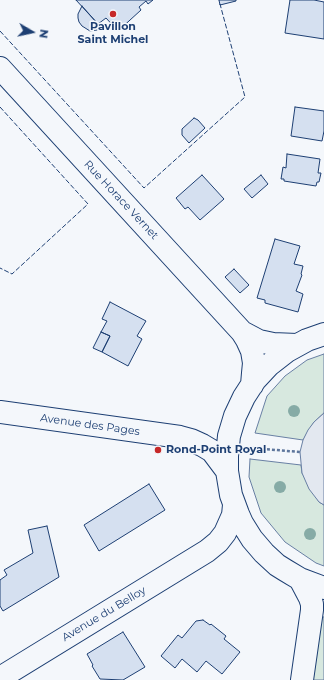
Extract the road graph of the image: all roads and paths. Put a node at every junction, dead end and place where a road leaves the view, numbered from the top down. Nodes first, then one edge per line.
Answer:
1 (0, 68) edge
2 (242, 332) junction
3 (324, 334) edge
4 (297, 345) junction
5 (252, 385) junction
6 (0, 412) edge
7 (235, 416) junction
8 (180, 437) junction
9 (228, 446) junction
10 (300, 452) dead end
11 (227, 471) junction
12 (234, 505) junction
13 (262, 550) junction
14 (207, 551) junction
15 (300, 579) junction
16 (324, 588) edge
17 (0, 678) edge
18 (302, 680) edge

1 - 2 street, Rue Horace Vernet
2 - 4 street
2 - 5 street
3 - 4 street
4 - 5 street
5 - 7 street
6 - 8 street, Avenue des Pages
7 - 8 street
7 - 9 street
8 - 11 street
9 - 10 path
9 - 11 street
11 - 12 street
12 - 13 street
12 - 14 street
13 - 14 street
13 - 15 street
14 - 17 street, Avenue du Belloy
15 - 16 street
15 - 18 street

